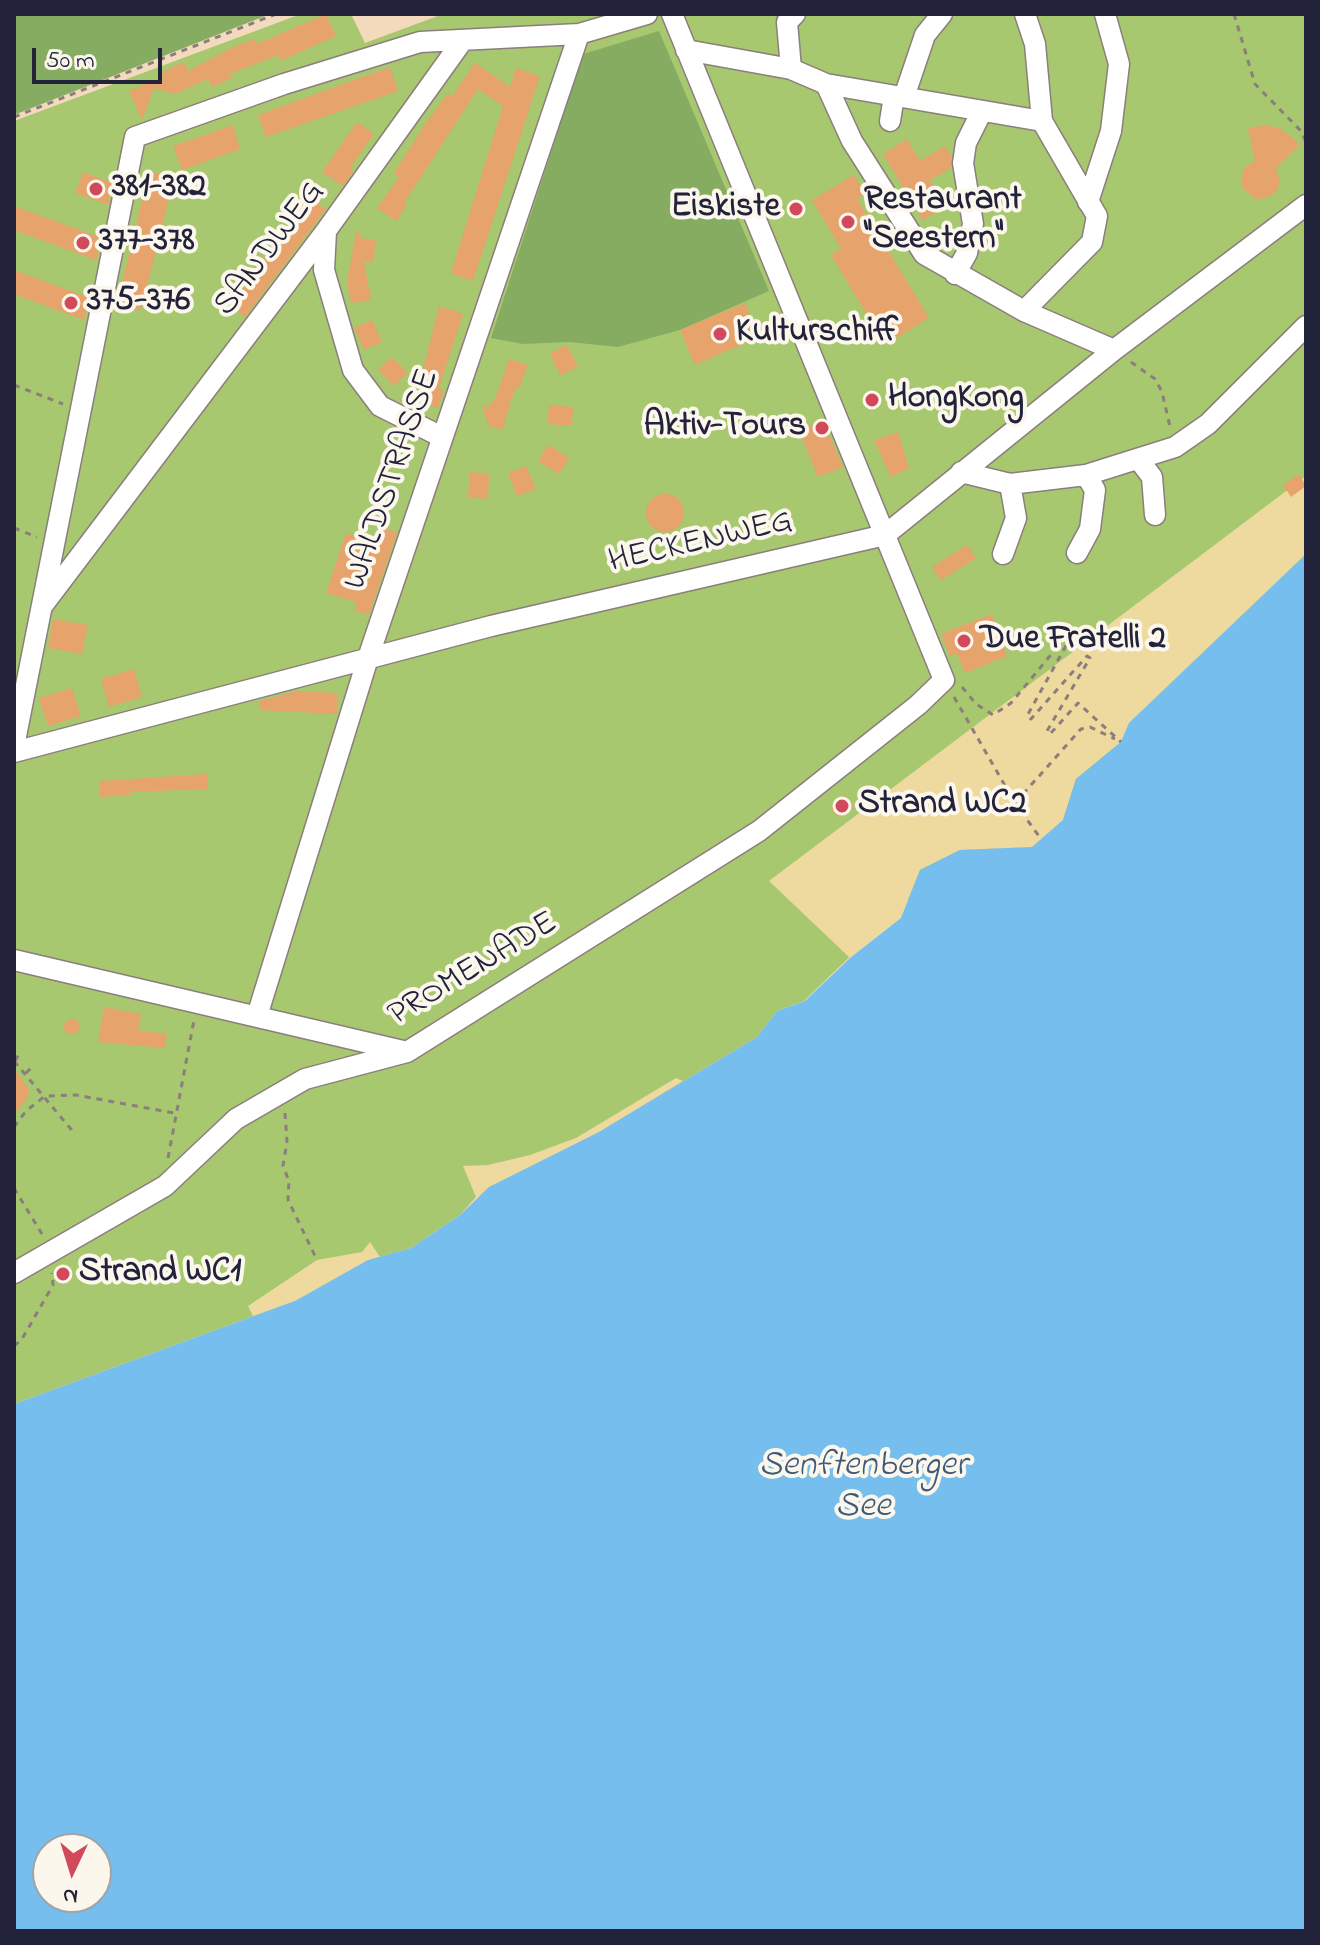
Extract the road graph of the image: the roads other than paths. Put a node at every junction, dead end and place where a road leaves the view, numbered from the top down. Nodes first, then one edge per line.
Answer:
1 (647, 14) edge
2 (672, 14) edge
3 (795, 14) edge
4 (942, 14) edge
5 (1025, 14) edge
6 (1105, 14) edge
7 (579, 34) junction
8 (463, 40) junction
9 (686, 50) junction
10 (791, 69) junction
11 (826, 84) junction
12 (899, 96) junction
13 (982, 111) junction
14 (890, 121) dead end
15 (1042, 121) junction
16 (1088, 202) junction
17 (1306, 205) edge
18 (326, 231) junction
19 (955, 274) junction
20 (1024, 311) junction
21 (1306, 326) edge
22 (1114, 350) junction
23 (442, 437) junction
24 (1139, 460) junction
25 (961, 472) junction
26 (1086, 475) junction
27 (1010, 484) junction
28 (1155, 515) dead end
29 (885, 535) junction
30 (1077, 553) dead end
31 (1003, 554) dead end
32 (39, 611) junction
33 (368, 658) junction
34 (14, 746) edge
35 (14, 752) edge
36 (14, 960) edge
37 (257, 1016) junction
38 (407, 1052) junction
39 (14, 1273) edge

1 - 7 street
2 - 9 street
3 - 10 street
4 - 12 street
5 - 15 street
6 - 16 street
7 - 8 street
7 - 23 street, WALDSTRASSE
8 - 18 street, SANDWEG
8 - 32 street
9 - 10 street
9 - 29 street
10 - 11 street
11 - 12 street
11 - 19 street
12 - 13 street
12 - 14 street
13 - 15 street
13 - 19 street
15 - 16 street
16 - 20 street
17 - 22 street, HECKENWEG
18 - 23 street
18 - 32 street, SANDWEG
19 - 20 street
20 - 22 street
21 - 24 street
22 - 25 street, HECKENWEG
23 - 33 street, WALDSTRASSE
24 - 26 street
24 - 28 street
25 - 27 street
25 - 29 street, HECKENWEG
26 - 27 street
26 - 30 street
27 - 31 street
29 - 33 street, HECKENWEG
29 - 38 street, PROMENADE
32 - 34 street
33 - 35 street, HECKENWEG
33 - 37 street, WALDSTRASSE
36 - 37 street
37 - 38 street
38 - 39 street, PROMENADE

